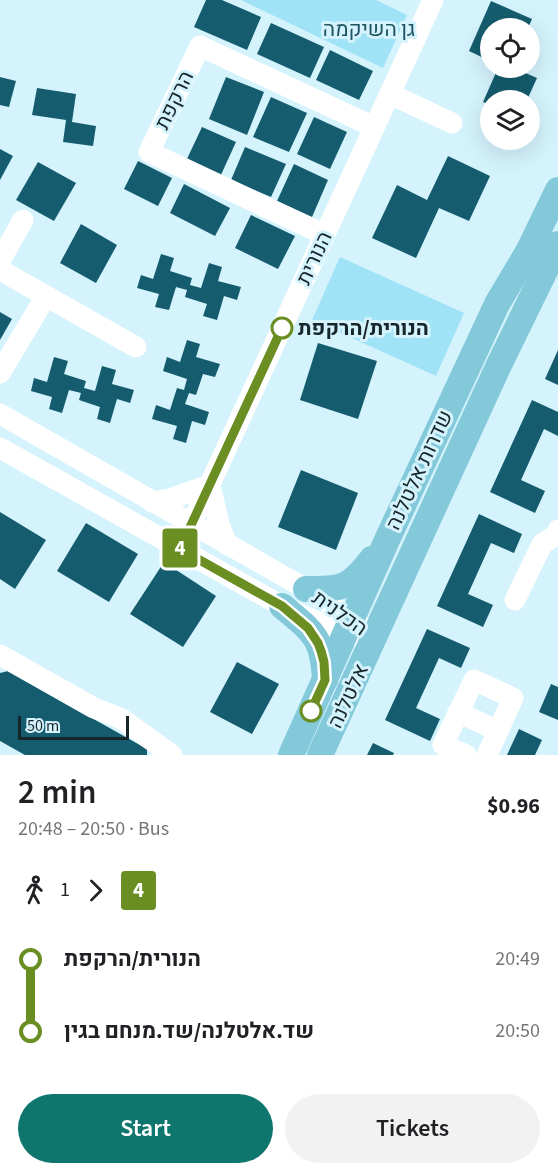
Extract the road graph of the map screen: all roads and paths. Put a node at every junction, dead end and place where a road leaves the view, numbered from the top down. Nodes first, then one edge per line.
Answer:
1 (433, 0) edge
2 (390, 94) junction
3 (452, 123) dead end
4 (375, 128) junction
5 (558, 190) edge
6 (23, 220) dead end
7 (325, 235) junction
8 (558, 244) edge
9 (0, 261) edge
10 (0, 270) edge
11 (46, 296) junction
12 (136, 347) dead end
13 (0, 373) edge
14 (0, 414) edge
15 (0, 448) edge
16 (210, 485) junction
17 (152, 502) junction
18 (191, 524) junction
19 (558, 533) edge
20 (387, 540) junction
21 (227, 545) junction
22 (180, 549) junction
23 (306, 589) junction
24 (515, 600) dead end
25 (282, 606) junction
26 (349, 626) junction
27 (375, 638) junction
28 (0, 655) edge
29 (325, 680) junction
30 (458, 712) junction
31 (498, 731) junction
32 (291, 754) edge
33 (172, 755) edge
34 (320, 755) edge
35 (466, 755) edge
36 (487, 755) edge

1 - 2 street, הנורית
2 - 3 street
2 - 4 street, הנורית
4 - 7 street, הנורית
4 - 7 street, הרקפת
5 - 20 main road, שדרות אלטלנה
6 - 9 street
7 - 16 street, הנורית
8 - 27 main road, שדרות אלטלנה
10 - 11 street
11 - 12 street
11 - 13 street
14 - 17 street, הכלנית
15 - 22 street, הכלנית
16 - 17 street
16 - 18 street, הנורית
16 - 21 street
17 - 18 street, הכלנית
18 - 21 street, הכלנית
18 - 22 street, הנורית
19 - 24 street
20 - 23 main road
20 - 26 main road, שדרות אלטלנה
21 - 23 street, הכלנית
22 - 25 street, הכלנית
23 - 26 street, הכלנית
25 - 26 street, הכלנית
25 - 29 main road
26 - 27 street, הכלנית
26 - 29 main road, שדרות אלטלנה
27 - 34 main road, אלטלנה
28 - 33 street
29 - 32 main road, שדרות אלטלנה
30 - 31 street
30 - 31 street
30 - 35 street
31 - 36 street

